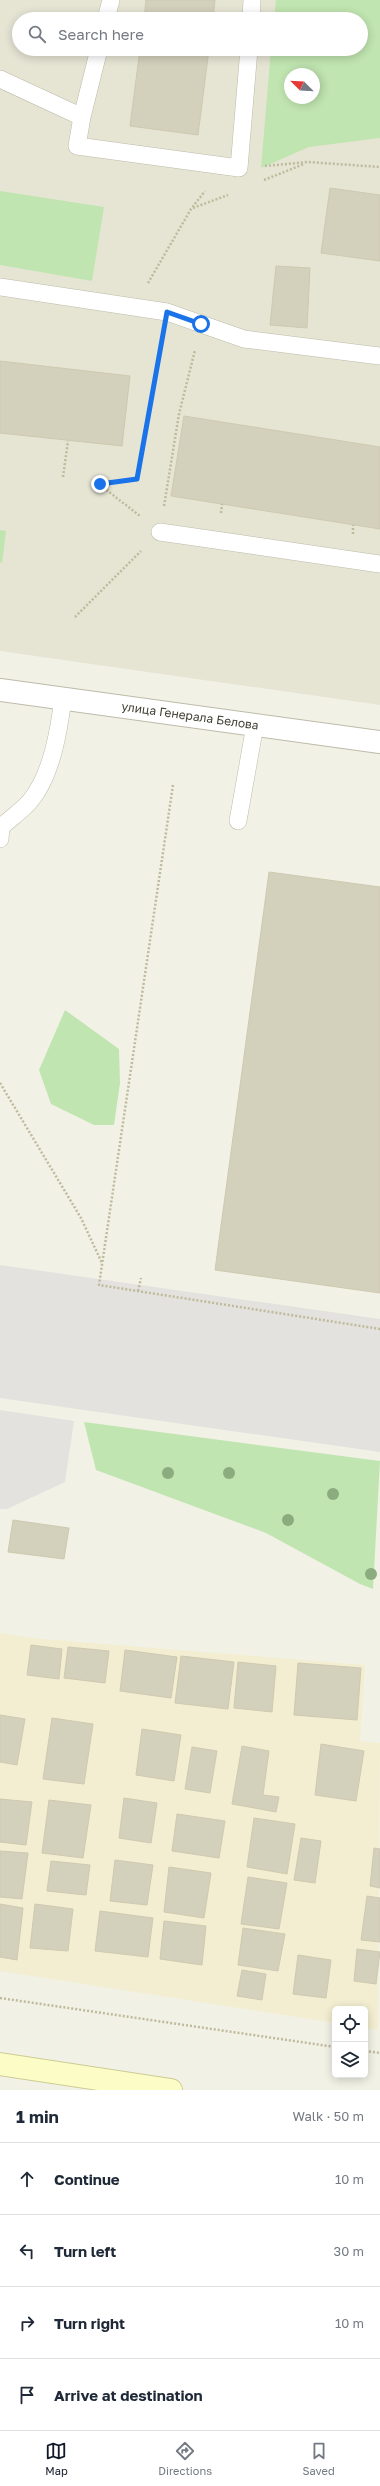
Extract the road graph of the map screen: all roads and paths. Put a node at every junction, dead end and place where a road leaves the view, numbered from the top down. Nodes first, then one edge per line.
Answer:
1 (111, 0) edge
2 (252, 0) edge
3 (108, 12) edge
4 (251, 12) edge
5 (97, 56) edge
6 (248, 56) edge
7 (0, 79) edge
8 (82, 117) junction
9 (308, 162) junction
10 (231, 167) junction
11 (380, 167) edge
12 (260, 182) dead end
13 (232, 193) dead end
14 (192, 209) junction
15 (0, 287) edge
16 (133, 308) junction
17 (167, 312) junction
18 (201, 324) junction
19 (380, 356) edge
20 (68, 441) dead end
21 (63, 477) dead end
22 (160, 532) junction
23 (380, 564) edge
24 (75, 617) dead end
25 (0, 690) edge
26 (63, 698) junction
27 (255, 725) junction
28 (380, 742) edge
29 (173, 785) dead end
30 (238, 821) dead end
31 (0, 831) edge
32 (0, 1083) edge
33 (102, 1264) junction
34 (142, 1278) dead end
35 (138, 1291) junction
36 (380, 1329) edge
37 (0, 1998) edge
38 (332, 2047) edge
39 (368, 2051) edge
40 (380, 2053) edge
41 (0, 2064) edge
42 (171, 2090) edge

1 - 3 lane
2 - 4 lane
5 - 8 lane
6 - 10 lane
7 - 8 lane
8 - 10 lane
9 - 10 path
9 - 11 path
9 - 12 path
10 - 14 path
13 - 14 path
14 - 16 path
15 - 16 lane
16 - 17 lane
17 - 18 lane
17 - 22 path
18 - 19 lane
18 - 22 path
20 - 21 path
22 - 23 lane
22 - 24 path
25 - 26 street, улица Генерала Белова
26 - 27 street, улица Генерала Белова
26 - 31 lane
27 - 28 street, улица Генерала Белова
27 - 30 lane
29 - 33 path
32 - 33 path
33 - 35 path
34 - 35 path
35 - 36 path
37 - 38 path
39 - 40 path
41 - 42 main road

